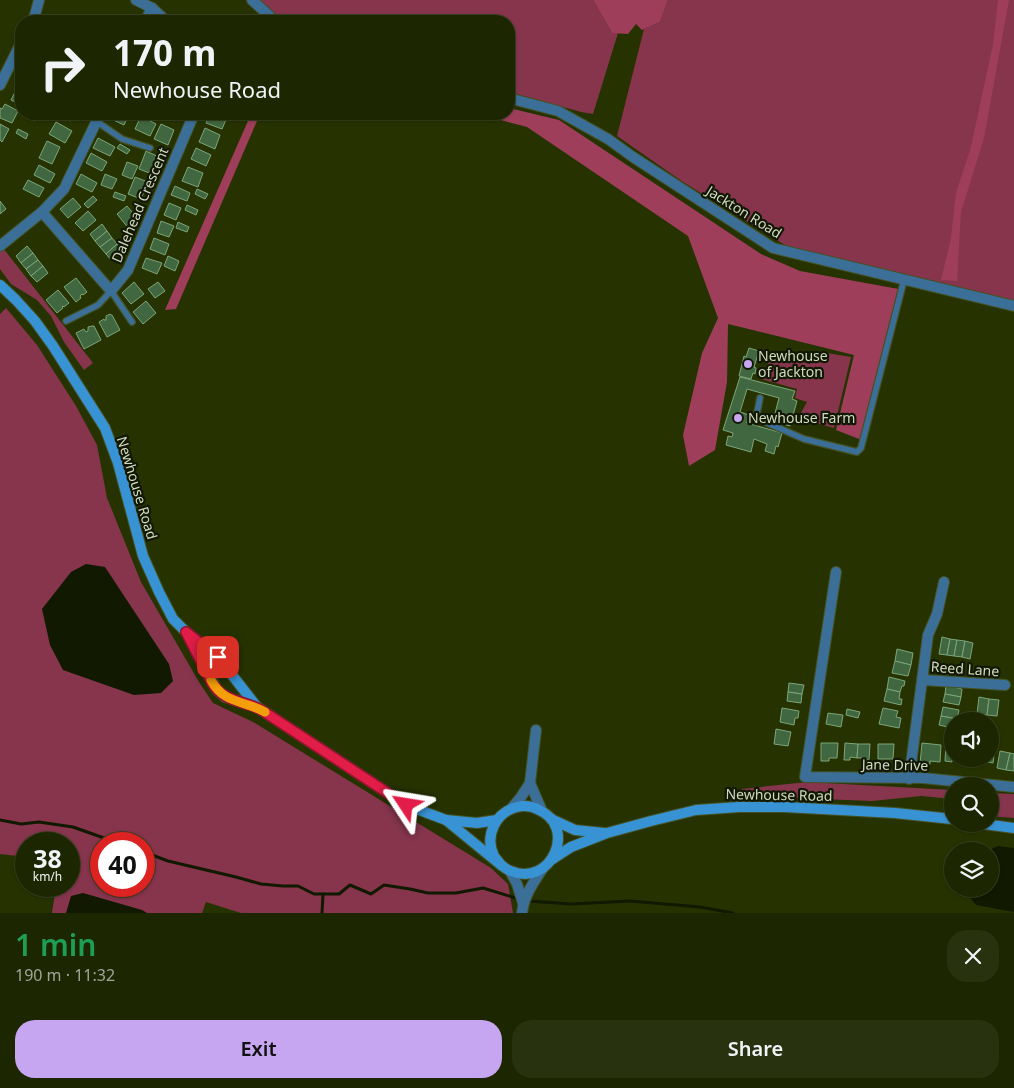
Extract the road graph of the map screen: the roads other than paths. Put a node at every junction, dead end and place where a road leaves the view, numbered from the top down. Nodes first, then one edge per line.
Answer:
1 (136, 0) edge
2 (252, 0) edge
3 (37, 1) edge
4 (152, 8) junction
5 (35, 15) edge
6 (148, 15) edge
7 (160, 15) edge
8 (268, 15) edge
9 (15, 55) edge
10 (0, 85) edge
11 (515, 100) edge
12 (97, 120) edge
13 (100, 120) edge
14 (191, 120) edge
15 (150, 148) dead end
16 (42, 212) junction
17 (0, 246) edge
18 (904, 280) junction
19 (0, 285) edge
20 (111, 291) junction
21 (1014, 306) edge
22 (66, 321) dead end
23 (132, 322) dead end
24 (760, 398) dead end
25 (836, 572) dead end
26 (944, 582) dead end
27 (186, 632) junction
28 (923, 680) junction
29 (1005, 685) dead end
30 (256, 707) junction
31 (536, 730) dead end
32 (909, 779) junction
33 (530, 783) junction
34 (1014, 787) edge
35 (511, 809) junction
36 (542, 811) junction
37 (550, 818) junction
38 (944, 818) edge
39 (446, 820) junction
40 (497, 820) junction
41 (999, 826) edge
42 (1014, 828) edge
43 (607, 833) junction
44 (551, 860) junction
45 (501, 865) junction
46 (543, 868) junction
47 (510, 871) junction
48 (522, 908) edge

1 - 4 street
2 - 8 street
3 - 5 street
4 - 6 street
4 - 7 street
9 - 10 street
11 - 18 street, Jackton Road
12 - 16 street
13 - 15 lane
14 - 20 street, Dalehead Crescent
16 - 17 street
16 - 20 street, Dalehead Crescent
18 - 21 street, Jackton Road
18 - 24 lane
19 - 27 street, Newhouse Road
20 - 22 lane
20 - 23 lane
25 - 32 street, Jane Drive
26 - 28 street, Reed Lane
27 - 30 street, Newhouse Road
27 - 30 street, Newhouse Road
28 - 29 street, Reed Lane
28 - 32 street, Reed Lane
30 - 39 street, Newhouse Road
31 - 33 street
32 - 34 street, Jane Drive
33 - 35 street
33 - 36 street
35 - 36 street
35 - 40 street
36 - 37 street
37 - 43 street, Newhouse Road
37 - 44 street
38 - 43 street, Newhouse Road
39 - 40 street, Newhouse Road
39 - 45 street, Newhouse Road
40 - 45 street
41 - 42 street
43 - 44 street, Newhouse Road
44 - 46 street
45 - 47 street
46 - 47 street
46 - 48 street
47 - 48 street

